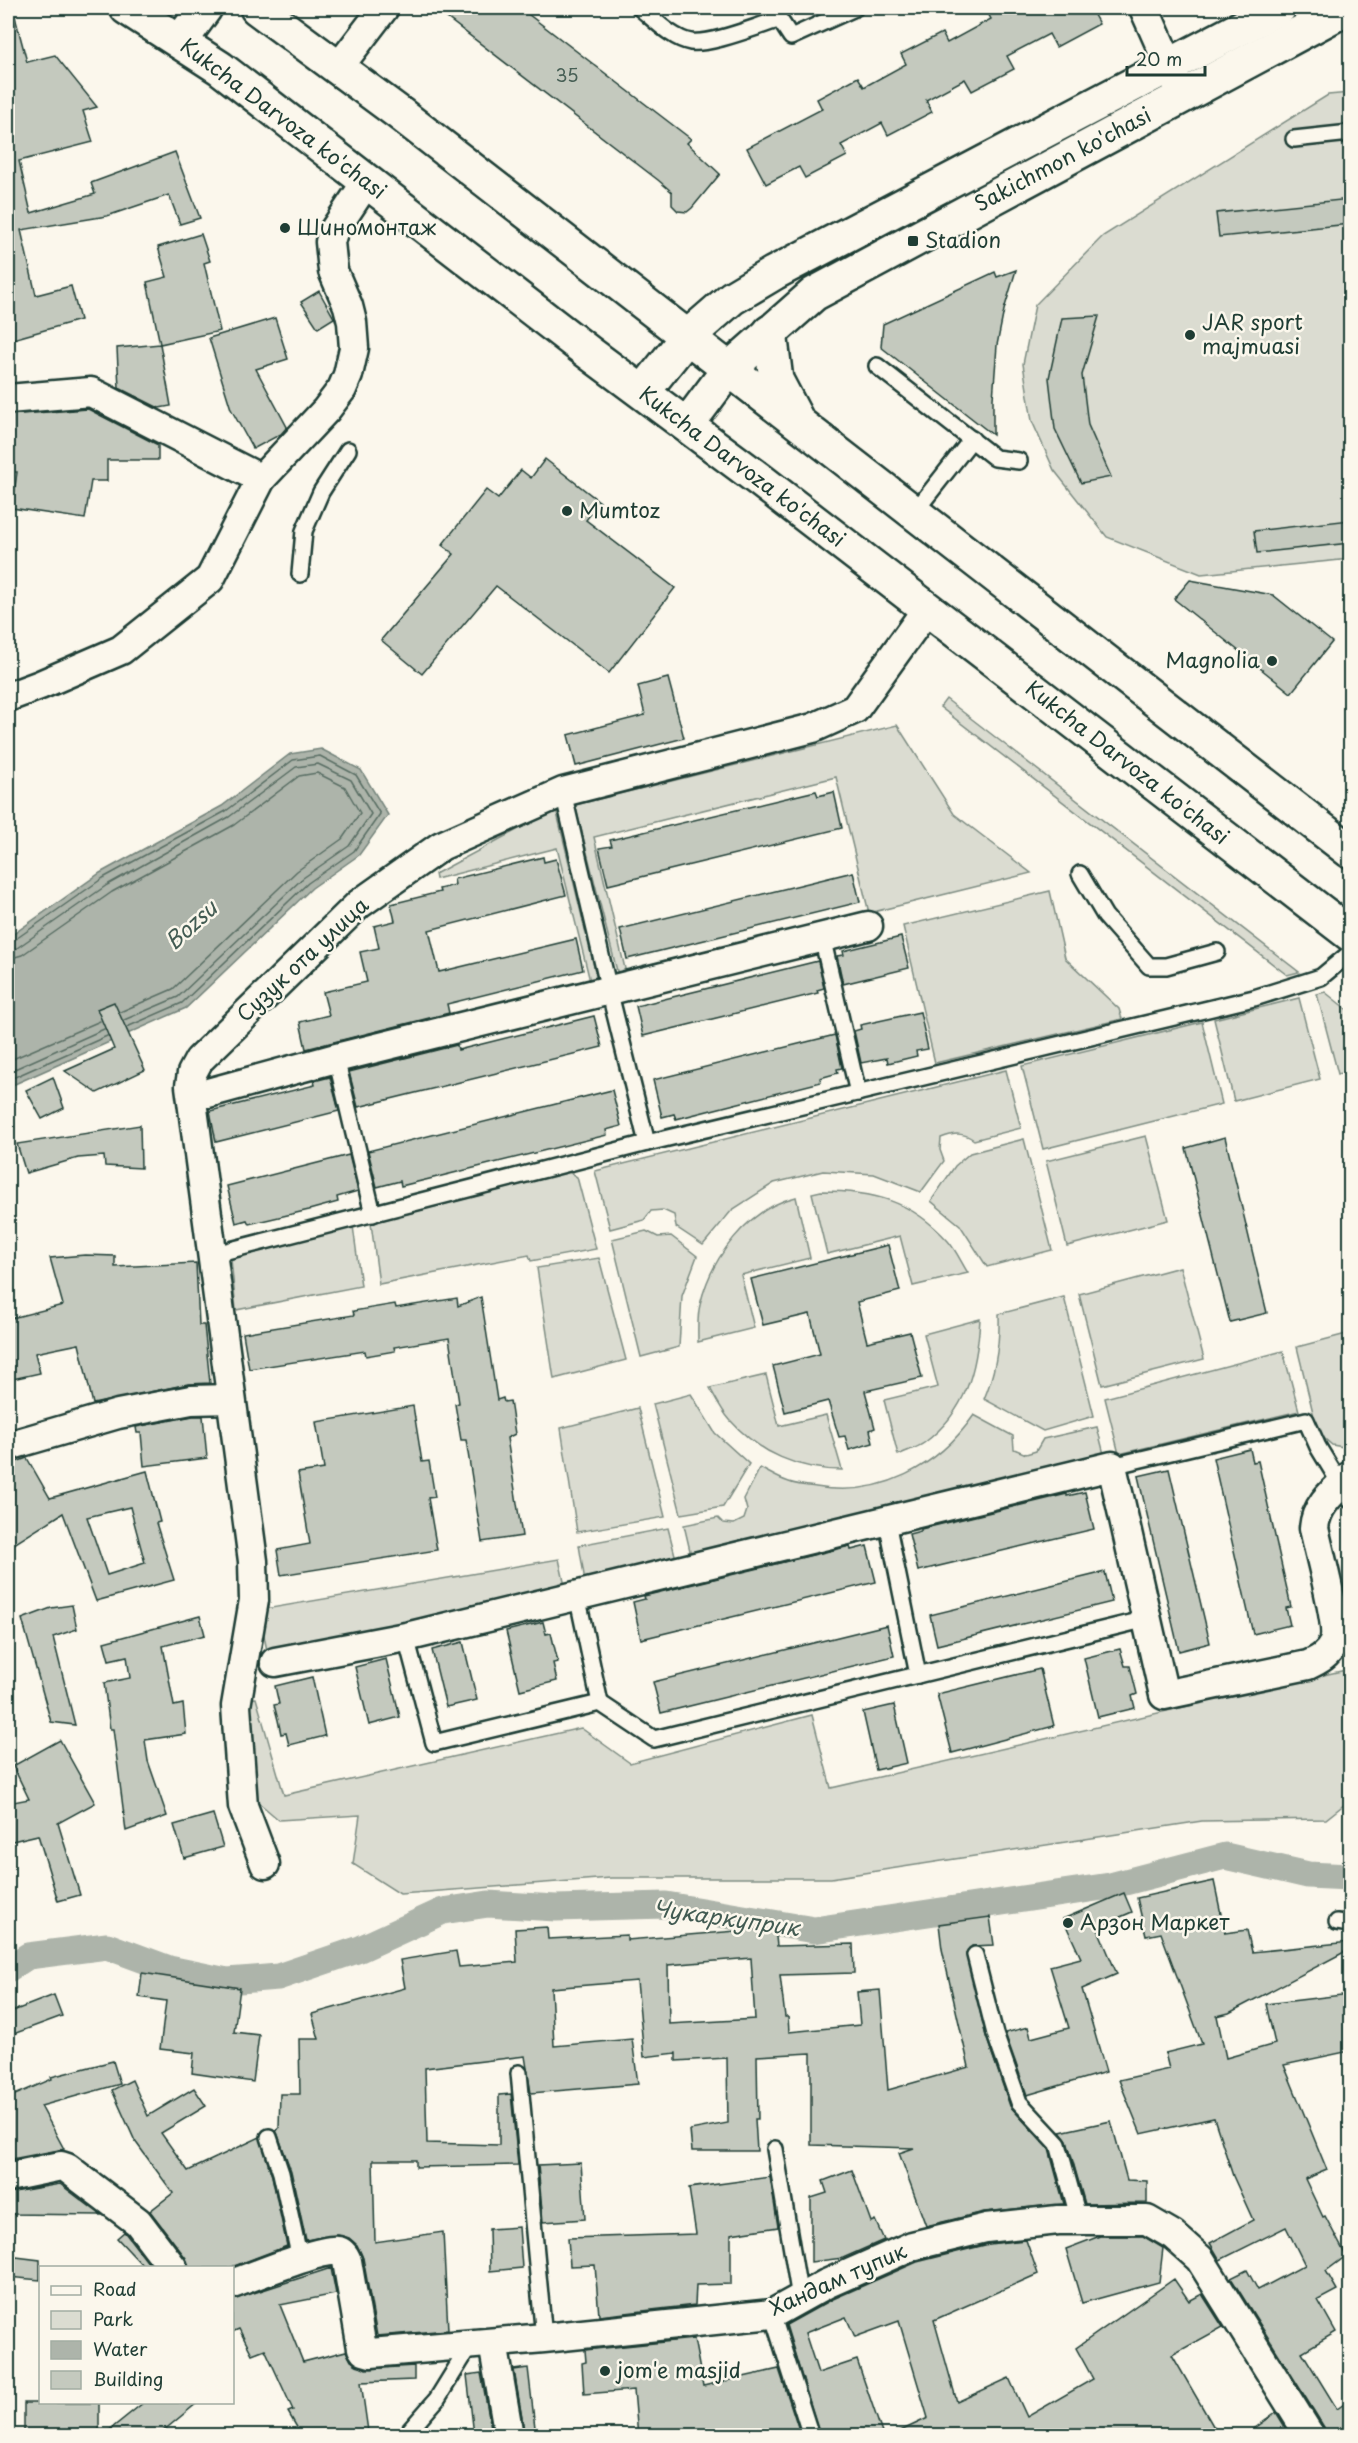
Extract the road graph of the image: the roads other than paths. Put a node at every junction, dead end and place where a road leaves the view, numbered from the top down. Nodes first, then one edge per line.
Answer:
1 (127, 8) edge
2 (205, 8) edge
3 (257, 8) edge
4 (384, 8) edge
5 (640, 8) edge
6 (855, 8) edge
7 (1144, 8) edge
8 (1279, 8) edge
9 (1347, 8) edge
10 (775, 14) edge
11 (180, 42) junction
12 (1169, 65) junction
13 (338, 68) junction
14 (1183, 95) junction
15 (1350, 133) edge
16 (1294, 140) dead end
17 (367, 181) junction
18 (770, 332) junction
19 (686, 338) junction
20 (877, 366) dead end
21 (728, 370) junction
22 (643, 392) junction
23 (8, 399) edge
24 (687, 425) junction
25 (801, 427) junction
26 (972, 439) junction
27 (348, 450) dead end
28 (1019, 460) dead end
29 (261, 479) junction
30 (913, 514) junction
31 (300, 574) dead end
32 (927, 609) junction
33 (8, 696) edge
34 (563, 792) junction
35 (1350, 851) edge
36 (1080, 874) dead end
37 (868, 926) dead end
38 (1350, 934) edge
39 (822, 937) junction
40 (1217, 952) dead end
41 (1350, 954) edge
42 (609, 990) junction
43 (336, 1058) junction
44 (208, 1093) dead end
45 (858, 1093) junction
46 (647, 1143) junction
47 (373, 1214) junction
48 (211, 1255) junction
49 (231, 1399) junction
50 (8, 1446) edge
51 (1112, 1466) junction
52 (1347, 1487) edge
53 (886, 1522) junction
54 (577, 1595) junction
55 (1147, 1619) junction
56 (406, 1636) junction
57 (275, 1662) dead end
58 (918, 1675) junction
59 (600, 1703) junction
60 (265, 1864) dead end
61 (975, 1955) dead end
62 (519, 2073) dead end
63 (269, 2137) dead end
64 (775, 2149) dead end
65 (8, 2177) edge
66 (1079, 2220) junction
67 (300, 2259) junction
68 (171, 2266) edge
69 (234, 2283) edge
70 (800, 2298) junction
71 (772, 2314) junction
72 (544, 2338) junction
73 (482, 2343) junction
74 (410, 2430) dead end
75 (509, 2436) edge
76 (811, 2436) edge
77 (1310, 2436) edge

1 - 11 main road, Kukcha Darvoza ko'chasi
2 - 11 main road
3 - 13 main road
4 - 13 street
5 - 10 lane
6 - 10 lane
7 - 12 street
8 - 12 main road, Sakichmon ko'chasi
9 - 14 main road, Sakichmon ko'chasi
11 - 17 main road, Kukcha Darvoza ko'chasi
12 - 14 street
12 - 19 main road, Sakichmon ko'chasi
13 - 19 main road
14 - 18 main road, Sakichmon ko'chasi
15 - 16 lane
17 - 22 main road, Kukcha Darvoza ko'chasi
17 - 29 street
18 - 21 main road, Sakichmon ko'chasi
18 - 25 main road
19 - 21 main road
19 - 22 main road, Sakichmon ko'chasi
20 - 26 lane
21 - 24 main road, Sakichmon ko'chasi
21 - 25 main road
22 - 24 main road, Kukcha Darvoza ko'chasi
23 - 29 street
24 - 32 main road, Kukcha Darvoza ko'chasi
25 - 30 main road
26 - 28 lane
26 - 30 lane
27 - 31 lane
29 - 33 street
30 - 35 main road
32 - 34 street, Сузук ота улица
32 - 38 main road, Kukcha Darvoza ko'chasi
34 - 42 lane
34 - 48 street, Сузук ота улица
36 - 40 lane
37 - 39 street
39 - 42 street
39 - 45 lane
41 - 45 lane
42 - 43 street
42 - 46 lane
43 - 44 street
43 - 47 lane
45 - 46 lane
46 - 47 lane
47 - 48 lane
48 - 49 street, Сузук ота улица
49 - 50 street
49 - 60 street, Сузук ота улица
51 - 52 lane
51 - 53 street
51 - 55 street
52 - 55 street
53 - 54 street
53 - 58 lane
54 - 56 street
54 - 59 lane
55 - 58 lane
56 - 57 street
56 - 59 lane
58 - 59 lane
61 - 66 lane
62 - 72 lane
63 - 67 lane
64 - 70 lane
65 - 68 street
66 - 70 street, Хандам тупик
66 - 77 street, Хандам тупик
67 - 69 street, Хандам тупик
67 - 73 street, Хандам тупик
70 - 71 street, Хандам тупик
71 - 72 street, Хандам тупик
71 - 76 lane
72 - 73 street, Хандам тупик
73 - 74 lane
73 - 75 street

